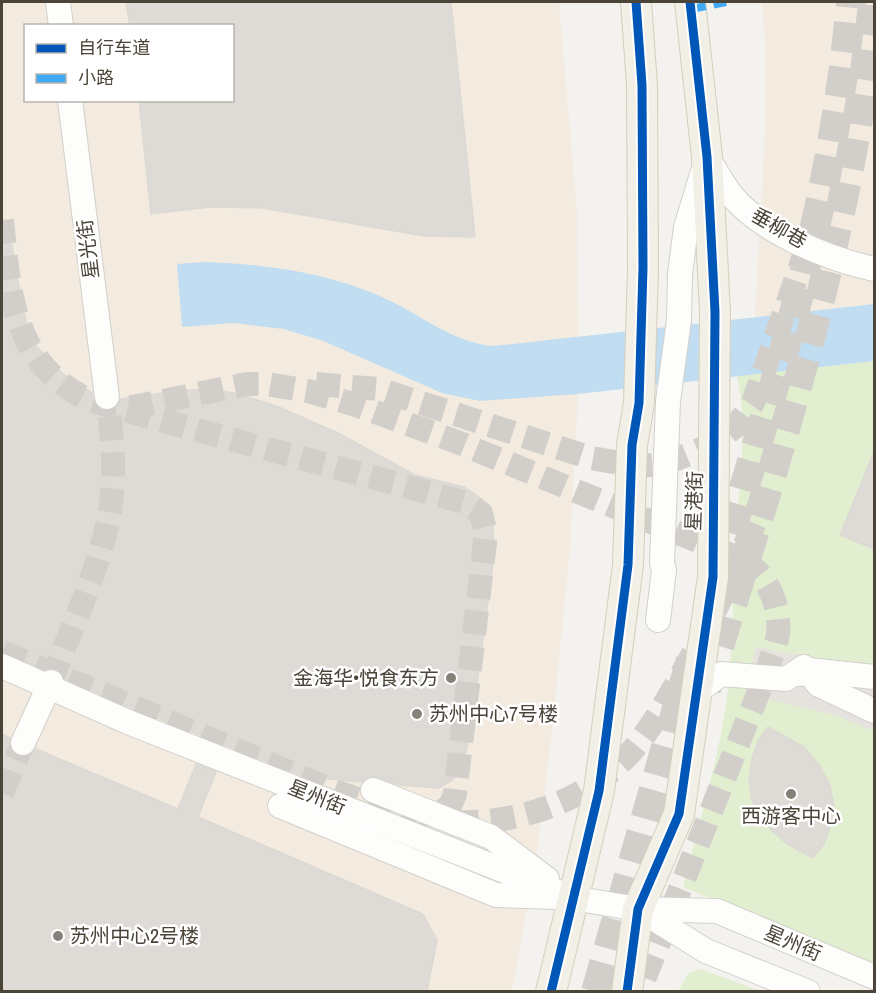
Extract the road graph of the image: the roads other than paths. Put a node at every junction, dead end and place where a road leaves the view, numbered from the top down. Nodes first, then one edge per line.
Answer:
1 (58, 2) edge
2 (636, 2) edge
3 (690, 2) edge
4 (61, 24) edge
5 (70, 102) edge
6 (707, 157) junction
7 (874, 269) edge
8 (107, 397) tunnel mouth
9 (654, 402) junction
10 (658, 620) dead end
11 (2, 666) edge
12 (874, 677) edge
13 (786, 679) junction
14 (50, 685) junction
15 (698, 691) junction
16 (874, 711) edge
17 (23, 743) tunnel mouth
18 (373, 790) dead end
19 (280, 806) dead end
20 (573, 898) junction
21 (638, 909) junction
22 (874, 977) edge
23 (551, 992) edge
24 (627, 992) edge
25 (808, 992) edge

1 - 4 street
2 - 9 main road
3 - 6 main road, 星港街
5 - 8 street, 星光街
6 - 7 street, 垂柳巷
6 - 9 street, bridge
6 - 15 main road, 星港街
9 - 10 street
9 - 20 main road
11 - 14 street, 星州街
12 - 13 street
13 - 15 street
13 - 16 street
14 - 17 street
14 - 20 street, 星州街
15 - 21 main road, 星港街
18 - 20 street
19 - 20 street
20 - 21 street, 星州街
20 - 23 main road
21 - 22 street, 星州街
21 - 24 main road, 星港街
21 - 25 street, 星州街

